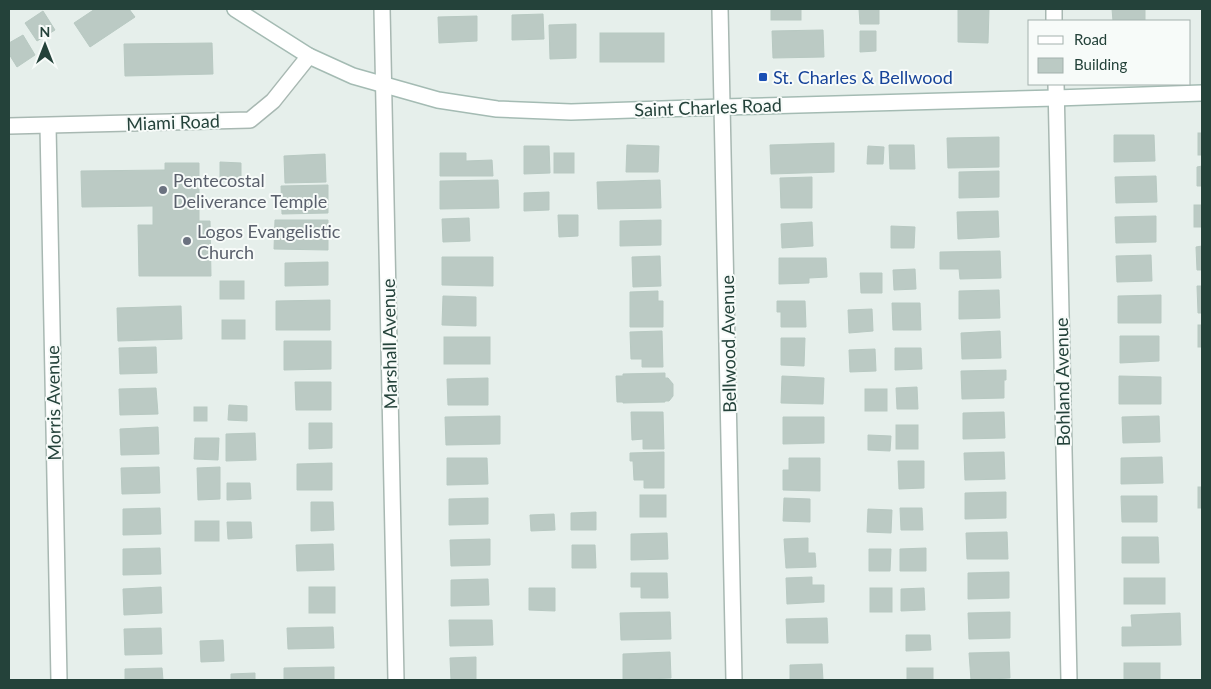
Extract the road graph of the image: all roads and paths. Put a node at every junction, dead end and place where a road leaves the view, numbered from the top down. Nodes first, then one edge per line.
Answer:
1 (235, 9) edge
2 (382, 9) edge
3 (720, 9) edge
4 (309, 56) junction
5 (384, 85) junction
6 (1056, 91) edge
7 (1202, 93) edge
8 (723, 106) junction
9 (9, 126) edge
10 (48, 126) junction
11 (59, 680) edge
12 (396, 680) edge
13 (734, 680) edge
14 (1069, 680) edge

1 - 4 street, Saint Charles Road
2 - 5 street, Marshall Avenue
3 - 8 street, Bellwood Avenue
4 - 5 street, Saint Charles Road
4 - 10 street, Miami Road
5 - 8 street, Saint Charles Road
5 - 12 street, Marshall Avenue
6 - 7 street, Saint Charles Road
6 - 8 street, Saint Charles Road
6 - 14 street, Bohland Avenue
8 - 13 street, Bellwood Avenue
9 - 10 street, Miami Road
10 - 11 street, Morris Avenue

